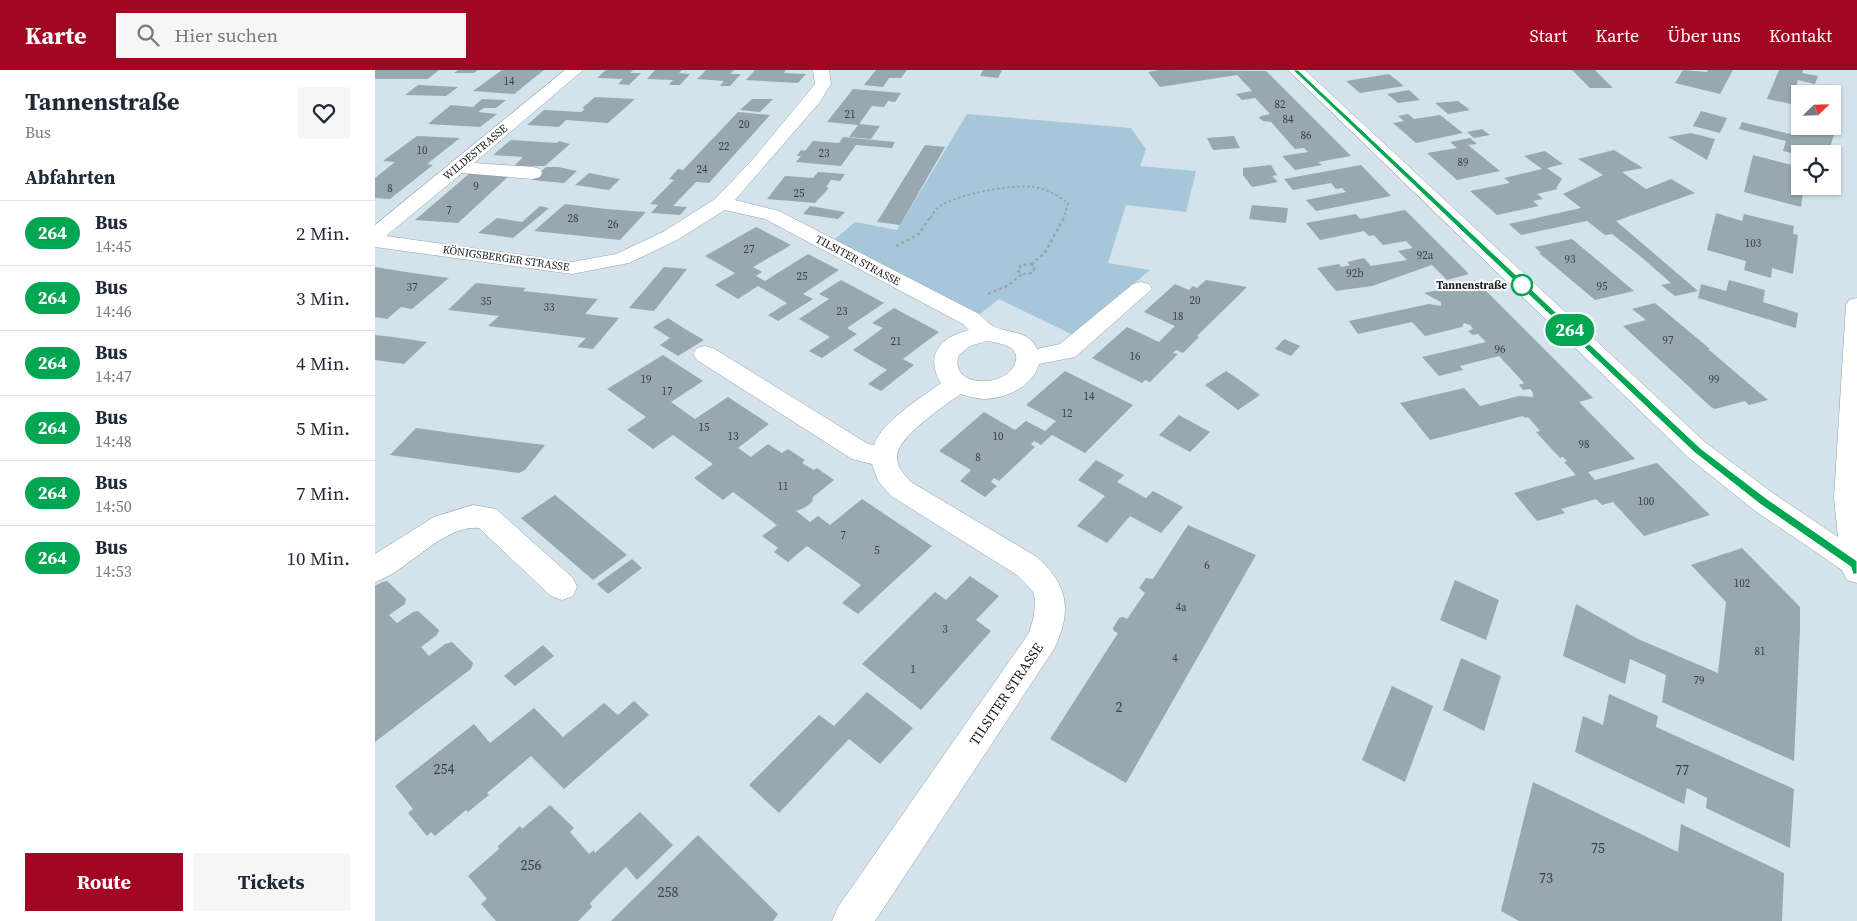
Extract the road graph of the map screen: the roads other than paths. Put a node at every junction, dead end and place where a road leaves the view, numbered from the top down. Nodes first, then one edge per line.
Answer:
1 (575, 70) edge
2 (821, 70) edge
3 (1296, 70) edge
4 (457, 167) junction
5 (533, 174) dead end
6 (722, 202) junction
7 (375, 235) edge
8 (375, 241) edge
9 (1141, 289) dead end
10 (1857, 305) edge
11 (987, 333) junction
12 (705, 354) dead end
13 (1030, 358) junction
14 (956, 384) junction
15 (883, 457) junction
16 (1856, 568) edge
17 (375, 570) edge
18 (561, 587) dead end
19 (852, 921) edge

1 - 4 street, WILDESTRASSE
2 - 6 street, KÖNIGSBERGER STRASSE
3 - 16 street
4 - 5 street
4 - 7 street, WILDESTRASSE
6 - 8 street, KÖNIGSBERGER STRASSE
6 - 11 street, TILSITER STRASSE
9 - 13 street
10 - 16 street
11 - 13 street, TILSITER STRASSE
11 - 14 street, TILSITER STRASSE
12 - 15 street
13 - 14 street
14 - 15 street
15 - 19 street, TILSITER STRASSE
17 - 18 street

